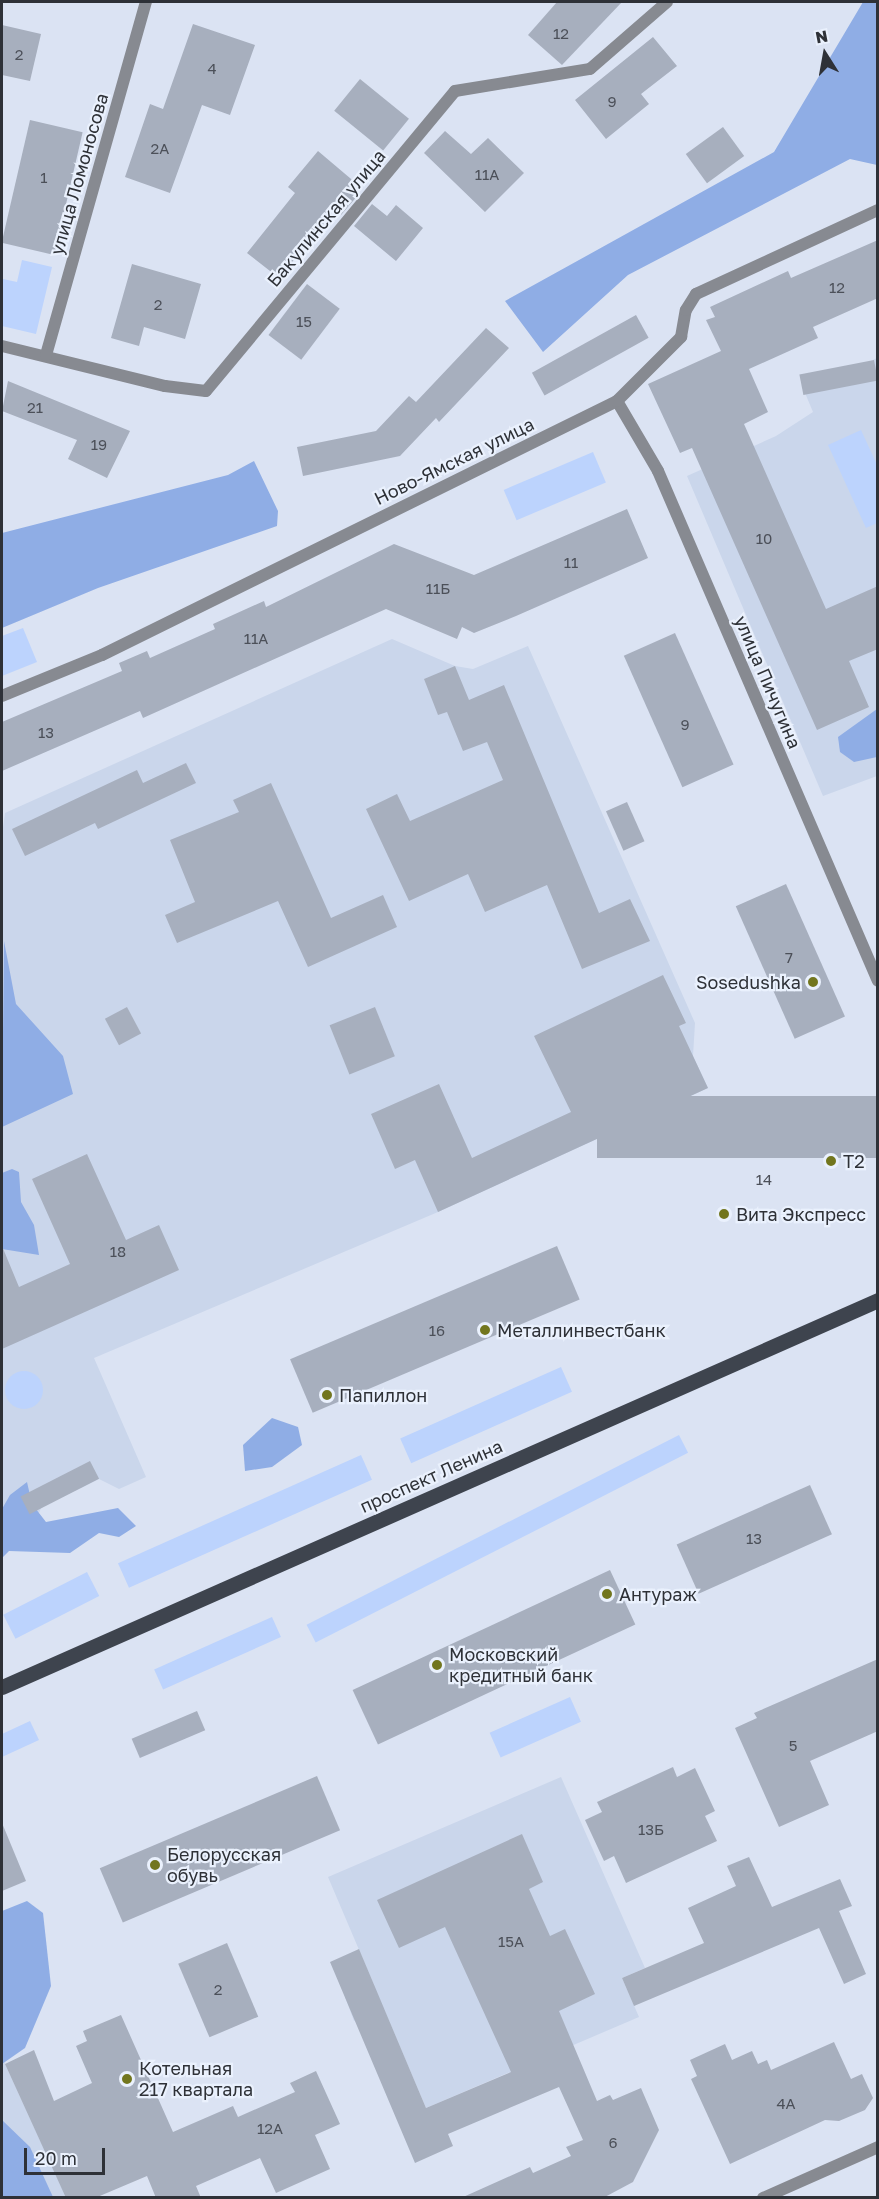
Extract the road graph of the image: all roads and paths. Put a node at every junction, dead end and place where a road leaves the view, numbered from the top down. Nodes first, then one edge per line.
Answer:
1 (146, 2) edge
2 (667, 2) edge
3 (878, 210) edge
4 (2, 346) edge
5 (46, 355) junction
6 (617, 401) junction
7 (2, 696) edge
8 (878, 981) edge
9 (878, 1300) edge
10 (2, 1687) edge
11 (878, 2147) edge
12 (763, 2198) edge

1 - 5 street, улица Ломоносова
2 - 5 street, Бакулинская улица
3 - 6 street, Ново-Ямская улица
4 - 5 street, Бакулинская улица
6 - 7 street, Ново-Ямская улица
6 - 8 street, улица Пичугина
9 - 10 main road, проспект Ленина
11 - 12 street

